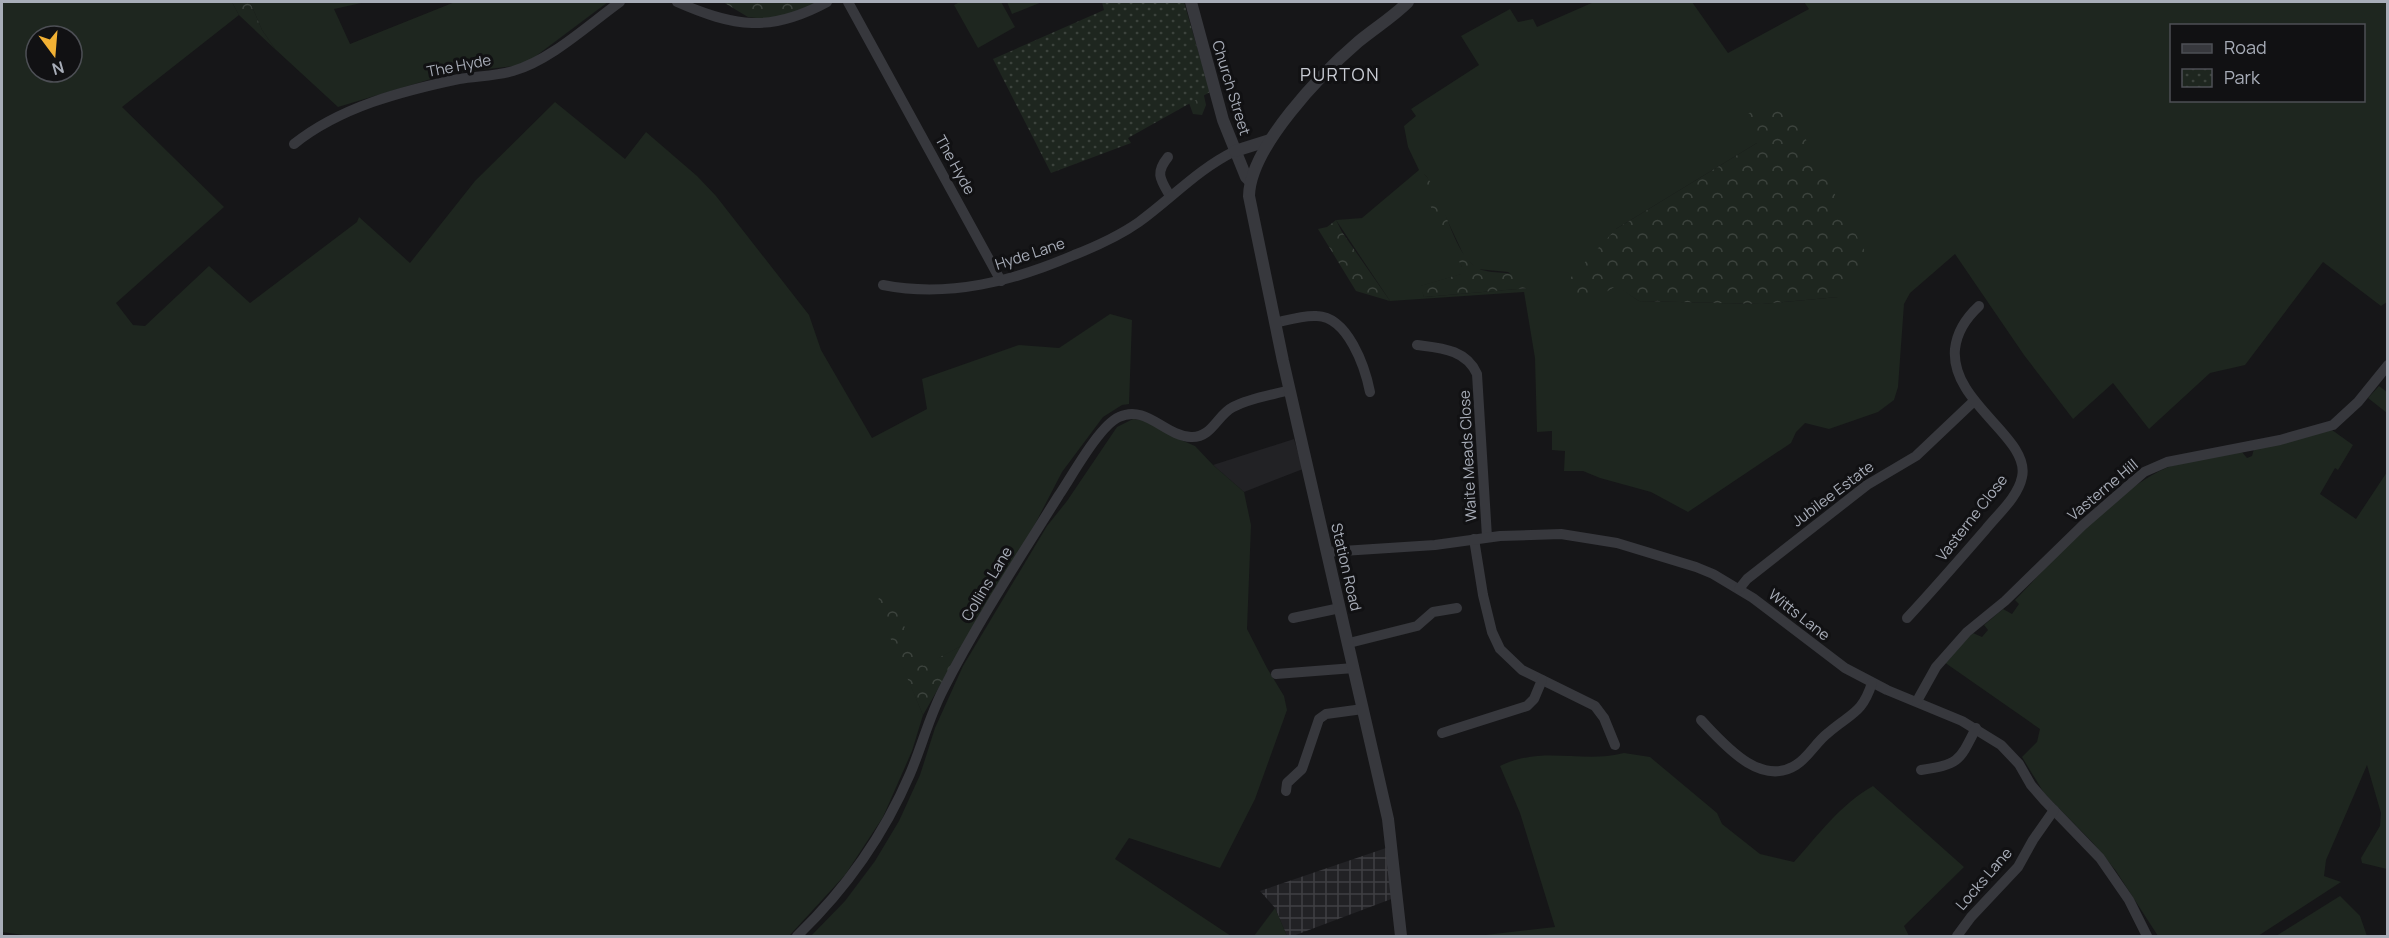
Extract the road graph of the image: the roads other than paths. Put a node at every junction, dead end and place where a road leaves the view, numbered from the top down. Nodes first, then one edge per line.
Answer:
1 (620, 2) edge
2 (677, 2) edge
3 (827, 2) edge
4 (848, 2) edge
5 (1191, 2) edge
6 (1406, 2) edge
7 (1270, 140) junction
8 (294, 144) dead end
9 (1235, 152) junction
10 (1168, 157) dead end
11 (1250, 181) junction
12 (1170, 196) junction
13 (1001, 281) junction
14 (883, 285) dead end
15 (1979, 306) dead end
16 (1275, 323) junction
17 (1417, 345) dead end
18 (2388, 366) edge
19 (1290, 390) junction
20 (1370, 392) dead end
21 (1974, 402) junction
22 (1487, 537) junction
23 (1474, 539) junction
24 (1328, 552) junction
25 (1739, 589) junction
26 (1341, 608) junction
27 (1457, 608) dead end
28 (1293, 618) dead end
29 (1907, 618) dead end
30 (1349, 643) junction
31 (1354, 668) junction
32 (1276, 674) dead end
33 (1542, 680) junction
34 (1872, 683) junction
35 (1917, 701) junction
36 (1363, 709) junction
37 (1701, 720) dead end
38 (1976, 728) junction
39 (1442, 733) dead end
40 (1615, 745) dead end
41 (1936, 768) junction
42 (1920, 770) dead end
43 (1938, 779) dead end
44 (1286, 791) dead end
45 (2054, 810) junction
46 (2142, 934) edge
47 (797, 936) edge
48 (1401, 936) edge
49 (1957, 936) edge

1 - 8 street, The Hyde
2 - 3 street
4 - 13 street, The Hyde
5 - 9 street, Church Street
6 - 7 street
7 - 9 street
7 - 11 street
9 - 11 street, Church Street
9 - 12 street, Hyde Lane
10 - 12 street
11 - 16 street, Station Road
12 - 13 street, Hyde Lane
13 - 14 street, Hyde Lane
15 - 21 street, Vasterne Close
16 - 19 street, Station Road
16 - 20 street
17 - 22 street, Waite Meads Close
18 - 35 street, Vasterne Hill
19 - 24 street, Station Road
19 - 47 street, Collins Lane
21 - 25 street, Jubilee Estate
21 - 29 street, Vasterne Close
22 - 23 street, Witts Lane
22 - 25 street, Witts Lane
23 - 24 street, Witts Lane
23 - 33 street
24 - 26 street, Station Road
25 - 34 street, Witts Lane
26 - 28 street
26 - 30 street, Station Road
27 - 30 street
30 - 31 street, Station Road
31 - 32 street
31 - 36 street, Station Road
33 - 39 street
33 - 40 street
34 - 35 street, Witts Lane
34 - 37 street
35 - 38 street, Witts Lane
36 - 44 street
36 - 48 street, Station Road
38 - 41 street
38 - 45 street, Witts Lane
41 - 42 street
41 - 43 street
45 - 46 street, Witts Lane
45 - 49 street, Locks Lane

